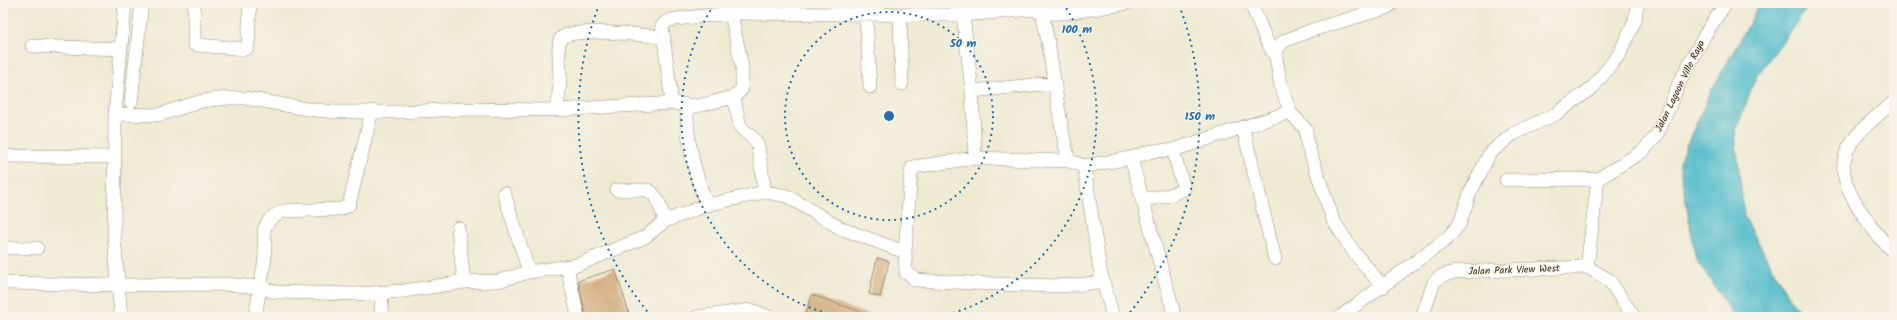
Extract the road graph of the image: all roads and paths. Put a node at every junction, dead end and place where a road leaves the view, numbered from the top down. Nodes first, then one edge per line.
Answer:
1 (125, 3) edge
2 (142, 3) edge
3 (194, 3) edge
4 (250, 3) edge
5 (1127, 3) edge
6 (1252, 3) edge
7 (1393, 3) edge
8 (1637, 3) edge
9 (1726, 3) edge
10 (1106, 5) edge
11 (1036, 8) edge
12 (731, 13) junction
13 (900, 14) junction
14 (866, 15) junction
15 (963, 15) junction
16 (664, 37) junction
17 (32, 46) dead end
18 (120, 49) junction
19 (1276, 57) junction
20 (1054, 82) junction
21 (902, 84) dead end
22 (870, 87) dead end
23 (972, 90) junction
24 (734, 97) junction
25 (131, 102) dead end
26 (1894, 102) edge
27 (672, 103) junction
28 (687, 106) junction
29 (557, 110) junction
30 (372, 111) junction
31 (1290, 112) junction
32 (115, 114) junction
33 (1243, 128) junction
34 (1173, 150) junction
35 (3, 156) edge
36 (115, 157) junction
37 (975, 158) junction
38 (1131, 158) junction
39 (1069, 161) junction
40 (1084, 166) junction
41 (1598, 179) junction
42 (1506, 180) dead end
43 (617, 190) dead end
44 (765, 192) junction
45 (504, 193) dead end
46 (1142, 200) junction
47 (707, 205) junction
48 (665, 221) junction
49 (458, 228) dead end
50 (3, 248) edge
51 (37, 248) dead end
52 (1894, 251) edge
53 (905, 252) junction
54 (1275, 258) dead end
55 (567, 266) junction
56 (1587, 266) junction
57 (530, 272) junction
58 (1102, 281) junction
59 (464, 282) junction
60 (3, 283) edge
61 (119, 285) junction
62 (260, 287) junction
63 (1383, 287) junction
64 (382, 293) junction
65 (1173, 310) dead end
66 (1342, 316) edge
67 (121, 317) edge
68 (255, 317) edge
69 (381, 317) edge
70 (578, 317) edge
71 (697, 317) edge
72 (769, 317) edge
73 (1113, 317) edge
74 (1422, 317) edge
75 (1634, 317) edge

1 - 18 street
2 - 25 street
3 - 4 street
5 - 10 street
6 - 19 street
7 - 19 street
8 - 63 street
9 - 41 street, Jalan Lagoon Ville Raya
10 - 11 street
11 - 15 street
11 - 20 street
12 - 14 street
12 - 16 street
12 - 24 street
13 - 14 street
13 - 15 street
13 - 21 street
14 - 22 street
15 - 23 street
16 - 27 street
16 - 29 street
17 - 18 street
18 - 32 street
19 - 31 street
20 - 23 street
20 - 39 street
23 - 37 street
24 - 28 street
24 - 44 street
26 - 52 street
27 - 28 street
27 - 29 street
28 - 47 street
29 - 30 street
30 - 32 street
30 - 62 street
31 - 33 street
31 - 63 street
32 - 36 street
33 - 34 street
33 - 54 street
34 - 38 street
34 - 46 street
35 - 36 street
36 - 61 street
37 - 39 street
37 - 53 street
38 - 40 street
38 - 46 street
39 - 40 street
40 - 58 street
41 - 42 street
41 - 56 street
43 - 48 street
44 - 47 street
44 - 53 street
45 - 57 street
46 - 65 street
47 - 48 street
48 - 55 street
49 - 59 street
50 - 51 street
53 - 58 street
55 - 57 street
55 - 70 street
56 - 74 street, Jalan Park View West
56 - 75 street
57 - 59 street
58 - 73 street
59 - 64 street
60 - 61 street
61 - 62 street
61 - 67 street
62 - 64 street
62 - 68 street
63 - 66 street
64 - 69 street
71 - 72 street

